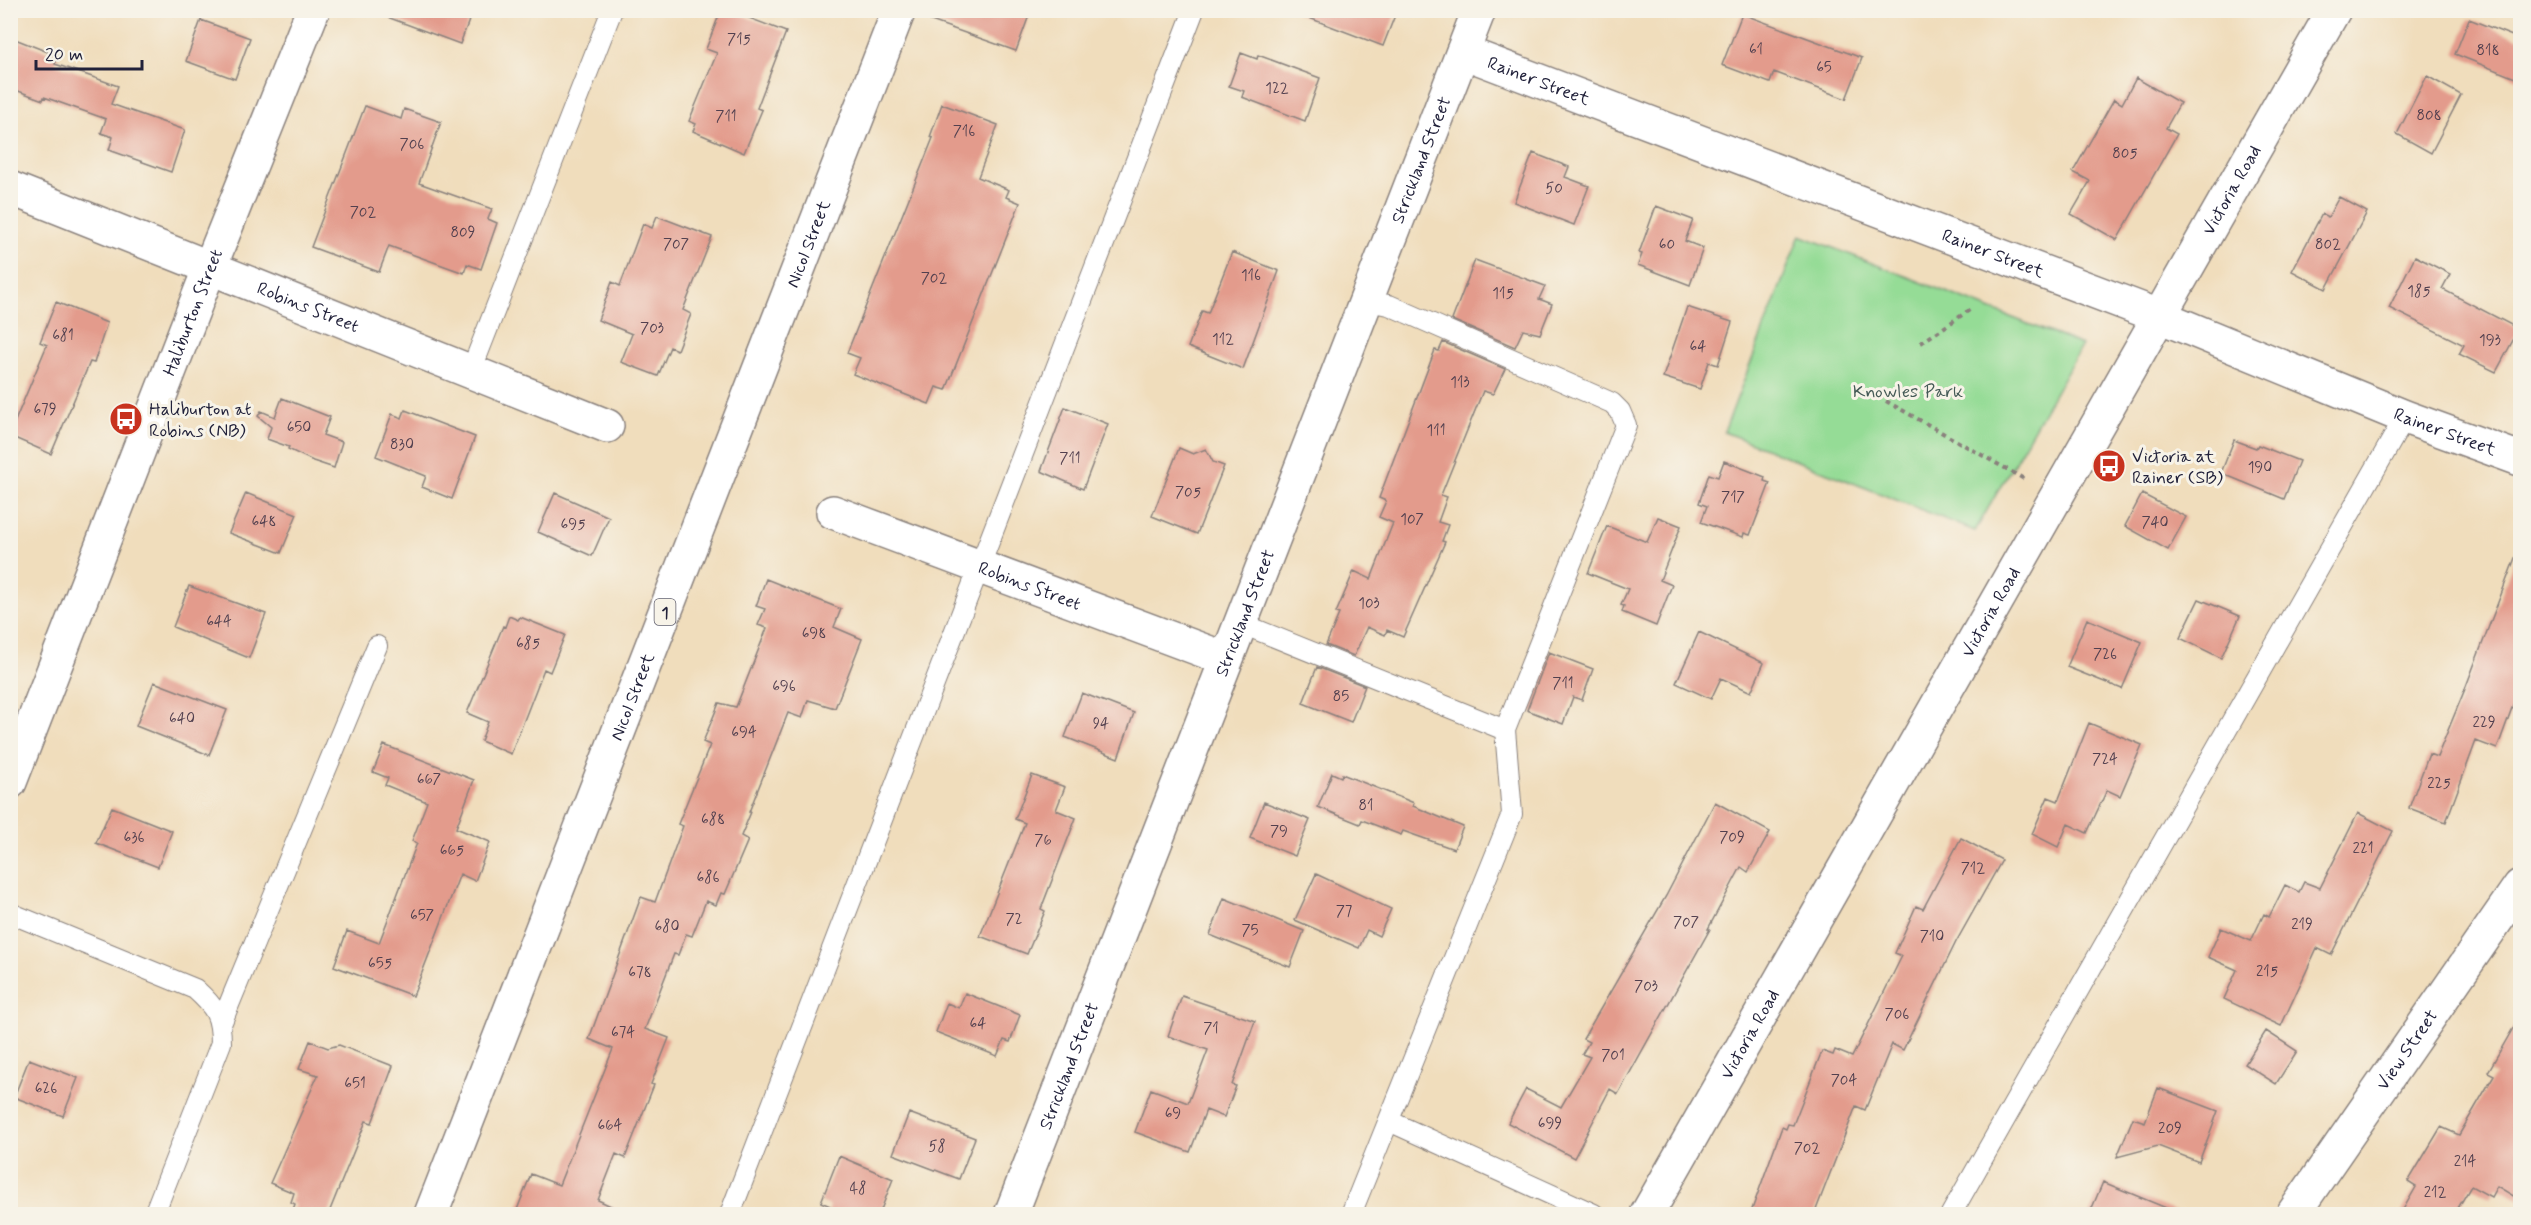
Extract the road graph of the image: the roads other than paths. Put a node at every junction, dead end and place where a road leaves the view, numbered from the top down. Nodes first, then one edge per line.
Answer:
1 (313, 10) edge
2 (612, 10) edge
3 (899, 10) edge
4 (1194, 10) edge
5 (1479, 10) edge
6 (2334, 10) edge
7 (1462, 52) junction
8 (10, 188) edge
9 (210, 267) junction
10 (1365, 301) junction
11 (2159, 316) junction
12 (471, 371) junction
13 (2405, 417) junction
14 (607, 426) dead end
15 (2520, 459) edge
16 (833, 512) dead end
17 (979, 567) junction
18 (1240, 623) junction
19 (377, 646) dead end
20 (1226, 659) junction
21 (1505, 730) junction
22 (10, 782) edge
23 (2520, 886) edge
24 (10, 914) edge
25 (221, 1023) junction
26 (1389, 1121) junction
27 (154, 1215) edge
28 (431, 1215) edge
29 (730, 1215) edge
30 (1011, 1215) edge
31 (1351, 1215) edge
32 (1594, 1215) edge
33 (1647, 1215) edge
34 (1951, 1215) edge
35 (2293, 1215) edge

1 - 9 main road, Haliburton Street
2 - 12 lane
3 - 28 main road, Nicol Street / 1
4 - 17 lane
5 - 7 main road, Strickland Street
6 - 11 main road, Victoria Road
7 - 10 main road, Strickland Street
7 - 11 main road, Rainer Street
8 - 9 main road, Robins Street
9 - 12 main road, Robins Street
9 - 22 main road, Haliburton Street
10 - 18 main road, Strickland Street
10 - 21 lane
11 - 13 main road, Rainer Street
11 - 33 main road, Victoria Road
12 - 14 main road, Robins Street
13 - 15 main road, Rainer Street
13 - 34 lane
16 - 17 main road, Robins Street
17 - 20 main road, Robins Street
17 - 29 lane
18 - 20 main road, Strickland Street
18 - 21 lane
19 - 25 lane
20 - 30 main road, Strickland Street
21 - 26 lane
23 - 35 main road, View Street
24 - 25 lane
25 - 27 lane
26 - 31 lane
26 - 32 lane

